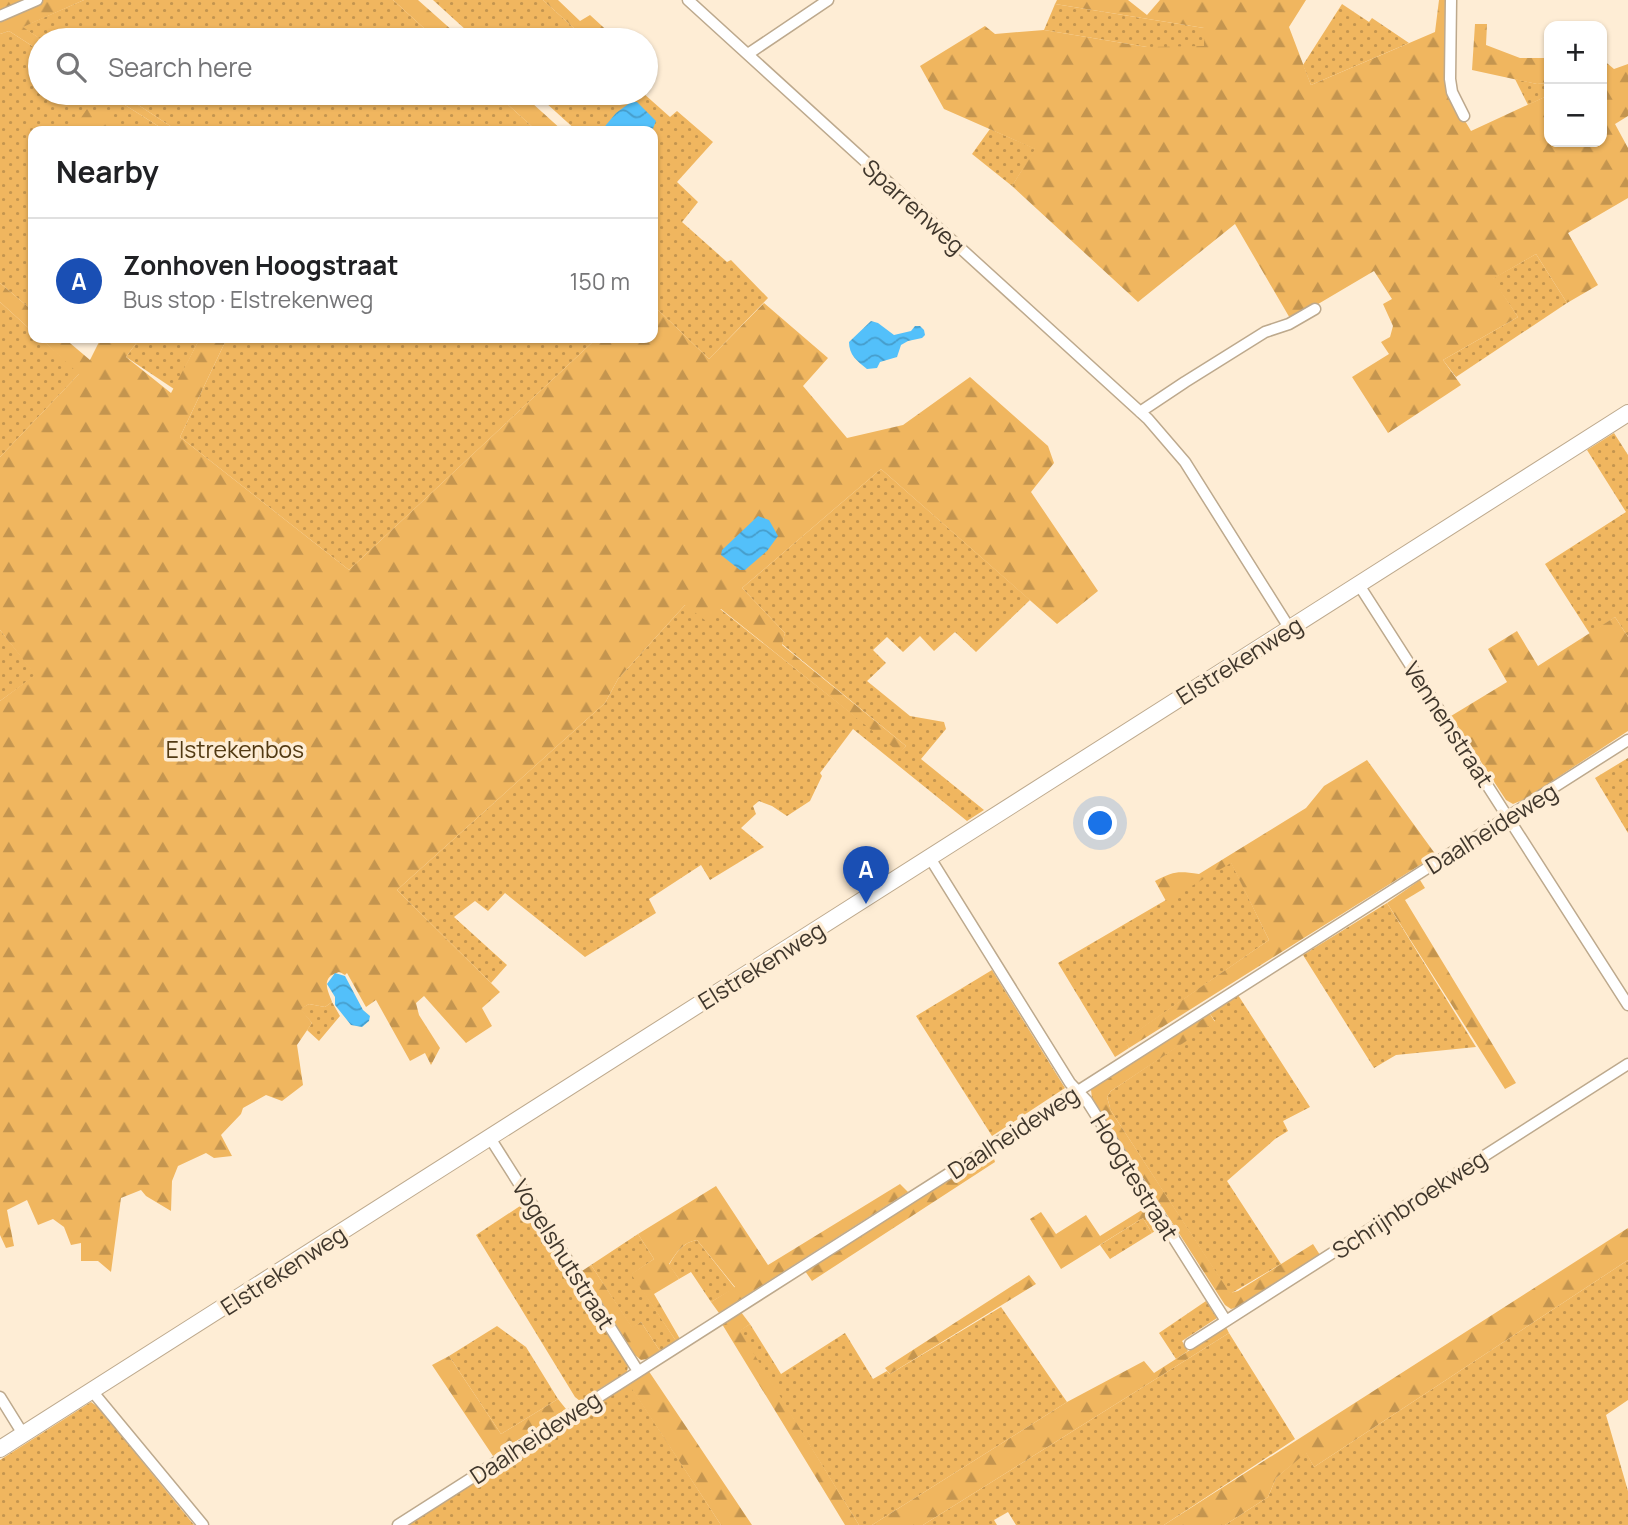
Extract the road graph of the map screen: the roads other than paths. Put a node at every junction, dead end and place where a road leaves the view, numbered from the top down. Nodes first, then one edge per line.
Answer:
1 (37, 0) edge
2 (688, 0) edge
3 (828, 0) edge
4 (1451, 0) edge
5 (0, 16) edge
6 (748, 54) junction
7 (1464, 116) dead end
8 (1315, 309) dead end
9 (1140, 412) junction
10 (1628, 413) edge
11 (1359, 585) junction
12 (1290, 629) junction
13 (1628, 740) edge
14 (1508, 816) junction
15 (930, 858) junction
16 (1628, 1005) edge
17 (1628, 1064) edge
18 (1078, 1090) junction
19 (490, 1138) junction
20 (1226, 1321) junction
21 (1190, 1344) dead end
22 (638, 1371) junction
23 (92, 1391) junction
24 (0, 1397) edge
25 (23, 1434) junction
26 (0, 1449) edge
27 (202, 1525) edge
28 (398, 1525) edge

1 - 5 street
2 - 6 street, Sparrenweg
3 - 6 street
4 - 7 street
6 - 9 street, Sparrenweg
8 - 9 street
9 - 12 street, Sparrenweg
10 - 11 street, Elstrekenweg
11 - 12 street, Elstrekenweg
11 - 14 street, Vennenstraat
12 - 15 street, Elstrekenweg
13 - 14 street, Daalheideweg
14 - 16 street, Vennenstraat
14 - 18 street, Daalheideweg
15 - 18 street, Hoogtestraat
15 - 19 street, Elstrekenweg
17 - 20 street, Schrijnbroekweg
18 - 20 street, Hoogtestraat
18 - 22 street, Daalheideweg
19 - 22 street, Vogelshutstraat
19 - 23 street, Elstrekenweg
20 - 21 street, Schrijnbroekweg
22 - 28 street, Daalheideweg
23 - 25 street, Elstrekenweg
23 - 27 street
24 - 25 street
25 - 26 street, Elstrekenweg

